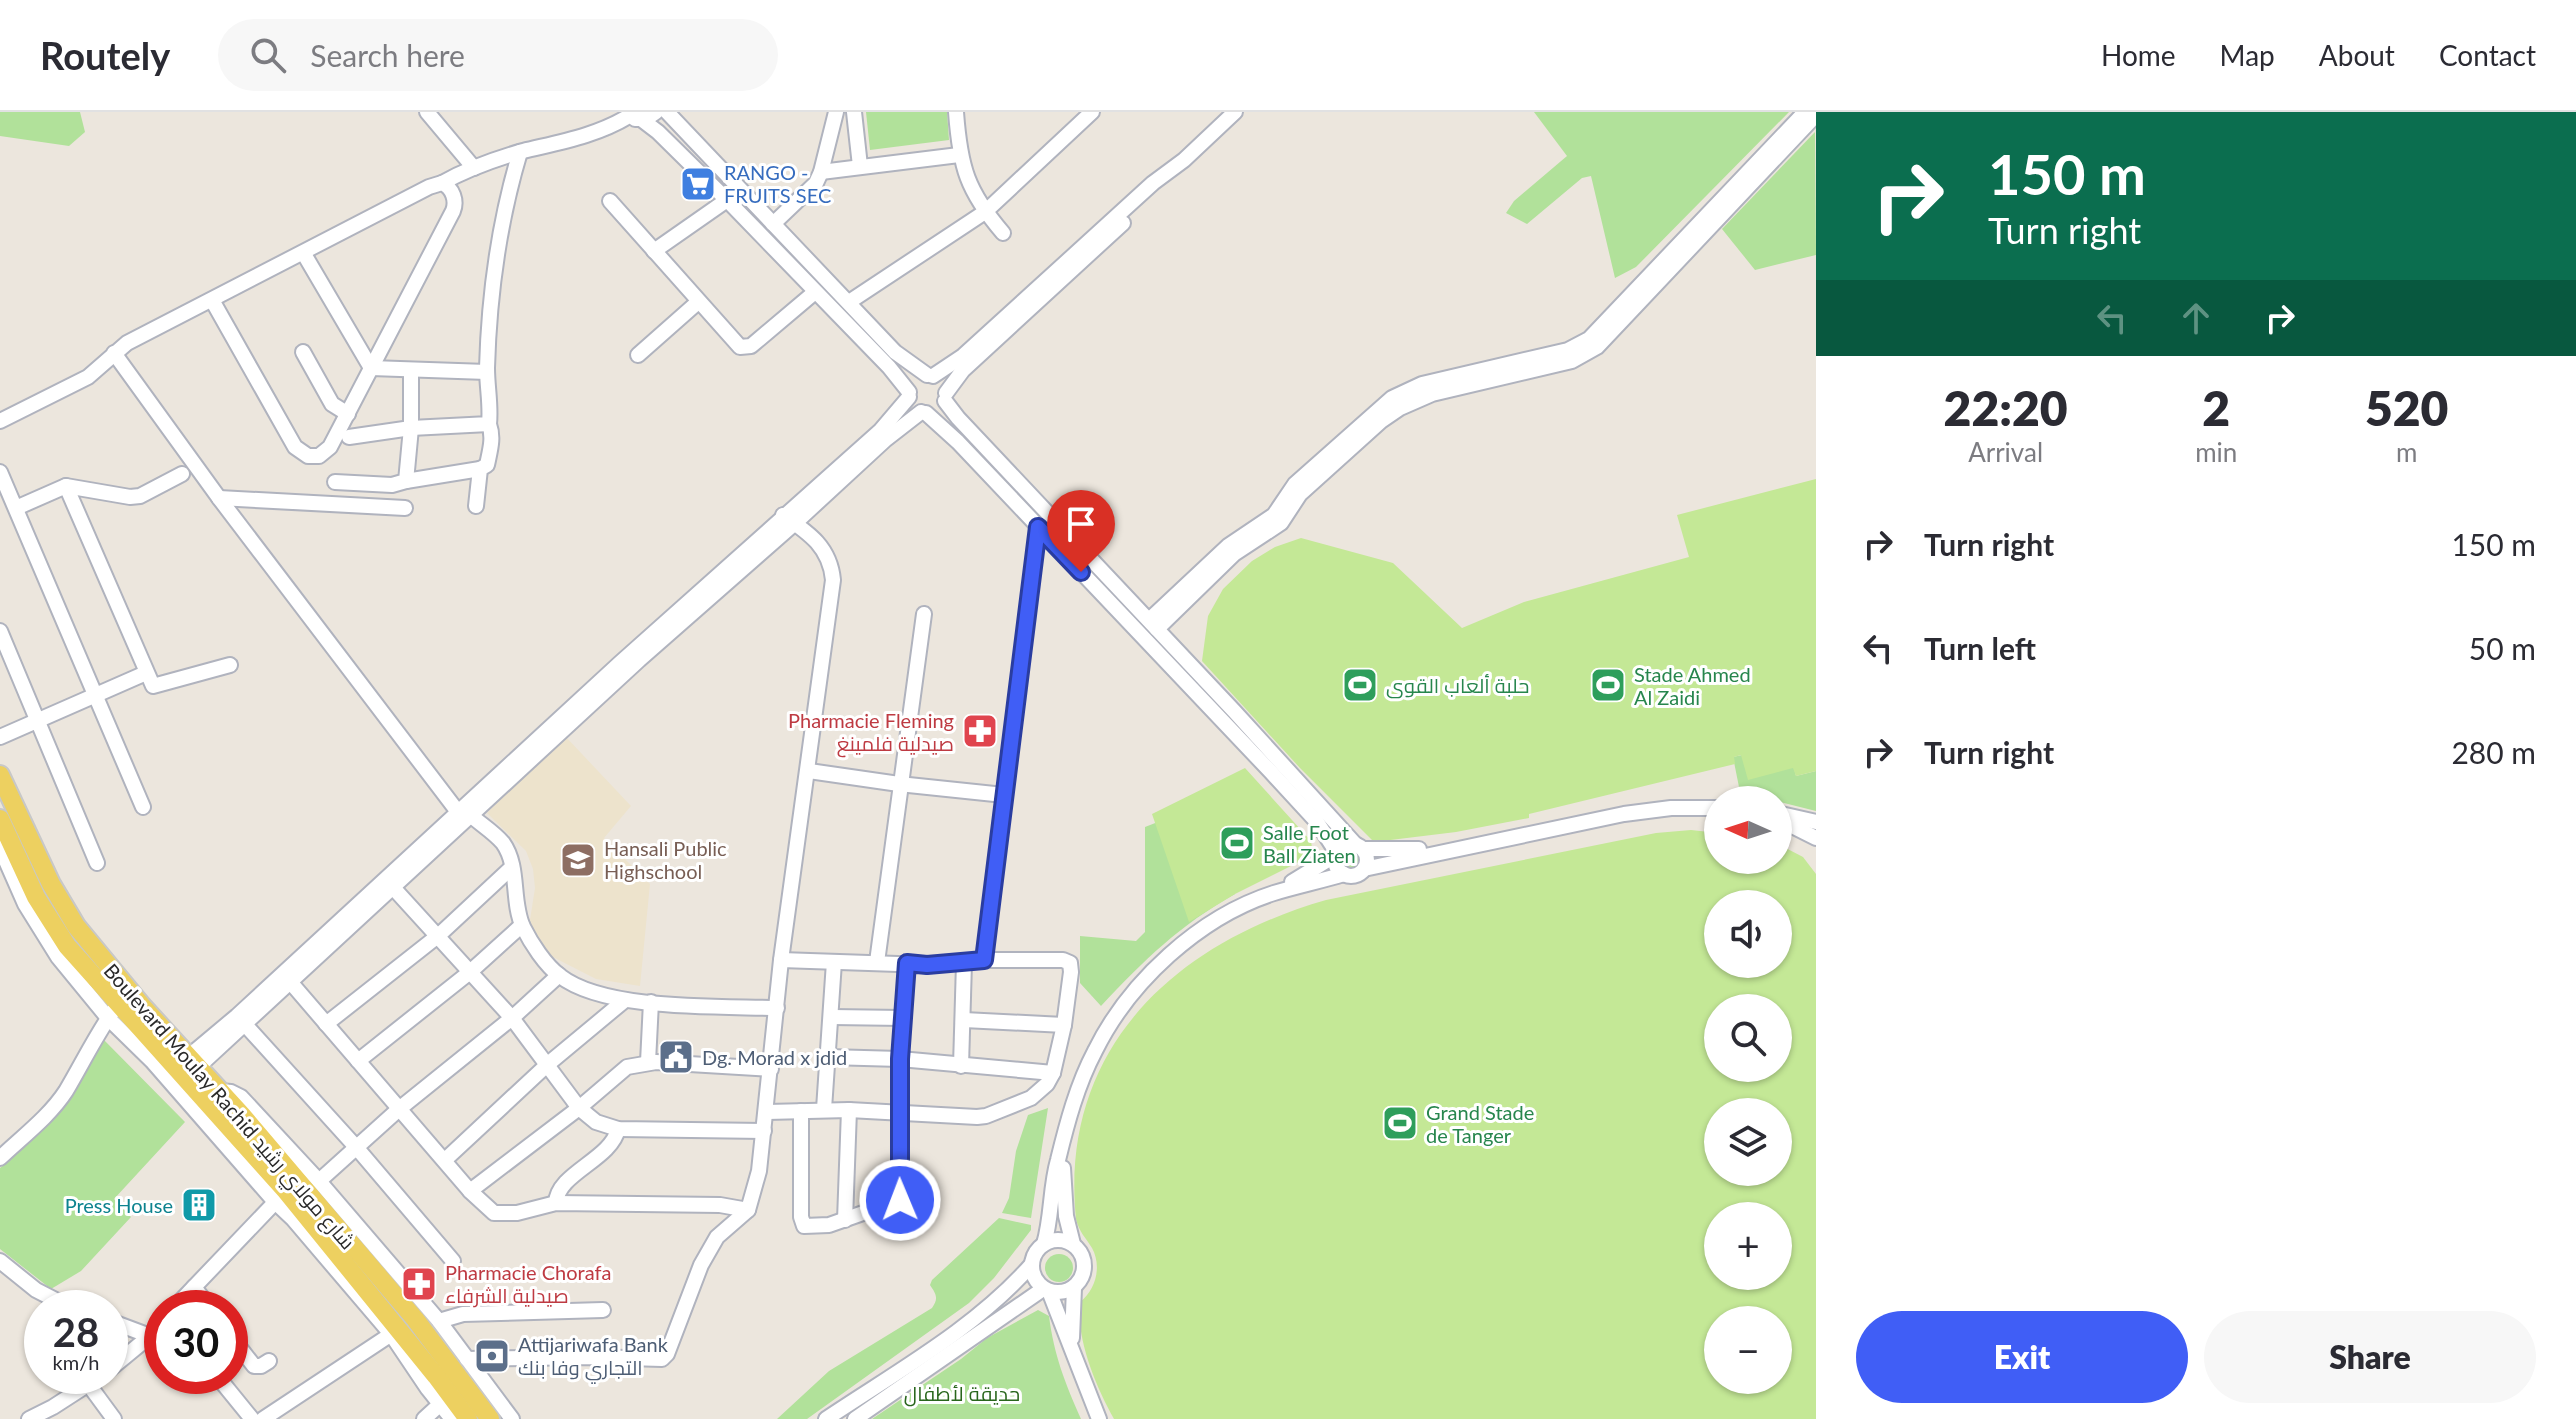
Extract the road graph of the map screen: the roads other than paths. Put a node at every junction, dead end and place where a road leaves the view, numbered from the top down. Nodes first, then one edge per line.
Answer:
1 (427, 112) edge
2 (656, 112) edge
3 (667, 112) edge
4 (836, 112) edge
5 (854, 112) edge
6 (956, 112) edge
7 (1092, 112) edge
8 (1805, 112) edge
9 (1232, 113) edge
10 (1816, 115) edge
11 (631, 116) edge
12 (520, 152) junction
13 (959, 155) junction
14 (1184, 160) junction
15 (491, 161) junction
16 (860, 166) junction
17 (474, 168) junction
18 (821, 172) junction
19 (442, 183) junction
20 (509, 188) junction
21 (727, 200) junction
22 (610, 201) dead end
23 (985, 212) junction
24 (773, 224) junction
25 (1003, 233) dead end
26 (654, 251) junction
27 (304, 254) junction
28 (815, 292) junction
29 (212, 300) junction
30 (698, 302) junction
31 (849, 302) junction
32 (303, 352) dead end
33 (114, 353) junction
34 (638, 355) dead end
35 (371, 368) junction
36 (411, 370) junction
37 (487, 372) junction
38 (930, 375) junction
39 (909, 394) junction
40 (946, 397) junction
41 (923, 412) junction
42 (348, 414) junction
43 (0, 421) edge
44 (489, 424) junction
45 (411, 428) junction
46 (349, 437) dead end
47 (480, 469) junction
48 (0, 472) edge
49 (182, 474) dead end
50 (406, 481) junction
51 (335, 482) dead end
52 (66, 486) junction
53 (219, 498) junction
54 (476, 506) dead end
55 (16, 508) junction
56 (405, 508) dead end
57 (789, 519) junction
58 (1038, 527) junction
59 (924, 614) dead end
60 (1153, 624) junction
61 (0, 631) edge
62 (230, 665) dead end
63 (146, 673) junction
64 (96, 694) junction
65 (38, 718) junction
66 (0, 737) edge
67 (809, 771) junction
68 (0, 775) edge
69 (899, 784) junction
70 (1004, 795) junction
71 (143, 807) dead end
72 (1704, 808) edge
73 (463, 812) junction
74 (0, 819) edge
75 (1792, 819) edge
76 (1816, 822) edge
77 (1792, 825) edge
78 (1816, 838) edge
79 (1359, 846) junction
80 (0, 847) edge
81 (1447, 850) junction
82 (1336, 854) junction
83 (97, 863) dead end
84 (512, 867) junction
85 (1364, 869) junction
86 (1344, 874) junction
87 (389, 883) junction
88 (1274, 893) junction
89 (522, 925) junction
90 (439, 935) junction
91 (781, 960) junction
92 (984, 960) junction
93 (834, 962) junction
94 (877, 962) junction
95 (907, 963) junction
96 (964, 963) junction
97 (470, 972) junction
98 (559, 975) junction
99 (286, 978) junction
100 (625, 1000) junction
101 (651, 1002) junction
102 (777, 1008) junction
103 (113, 1011) junction
104 (832, 1017) junction
105 (512, 1018) junction
106 (903, 1018) junction
107 (241, 1020) junction
108 (964, 1020) junction
109 (326, 1024) junction
110 (1064, 1025) junction
111 (828, 1057) junction
112 (900, 1059) junction
113 (358, 1061) junction
114 (193, 1062) junction
115 (648, 1062) junction
116 (548, 1064) junction
117 (961, 1066) junction
118 (771, 1069) junction
119 (1053, 1073) junction
120 (220, 1091) junction
121 (579, 1108) junction
122 (399, 1109) junction
123 (824, 1109) junction
124 (849, 1110) junction
125 (801, 1111) junction
126 (767, 1112) junction
127 (899, 1112) junction
128 (618, 1129) junction
129 (764, 1131) junction
130 (356, 1147) junction
131 (1062, 1148) junction
132 (0, 1158) edge
133 (446, 1159) junction
134 (319, 1181) junction
135 (470, 1191) junction
136 (280, 1196) junction
137 (556, 1203) junction
138 (748, 1210) junction
139 (845, 1220) junction
140 (1044, 1244) junction
141 (1073, 1244) junction
142 (0, 1261) edge
143 (453, 1261) dead end
144 (1032, 1264) junction
145 (194, 1287) junction
146 (1074, 1288) junction
147 (36, 1290) edge
148 (191, 1290) edge
149 (196, 1290) edge
150 (1046, 1290) junction
151 (603, 1310) dead end
152 (439, 1321) junction
153 (395, 1331) junction
154 (144, 1341) edge
155 (128, 1354) edge
156 (1073, 1354) junction
157 (248, 1358) edge
158 (467, 1359) junction
159 (269, 1361) dead end
160 (80, 1394) edge
161 (102, 1394) edge
162 (232, 1394) edge
163 (446, 1400) junction
164 (57, 1413) edge
165 (29, 1419) edge
166 (114, 1419) edge
167 (252, 1419) edge
168 (263, 1419) edge
169 (424, 1419) edge
170 (452, 1419) edge
171 (468, 1419) edge
172 (490, 1419) edge
173 (512, 1419) edge
174 (826, 1419) edge
175 (855, 1419) edge
176 (1099, 1419) edge

1 - 17 street
2 - 11 street
3 - 24 street
4 - 18 street
5 - 16 street
6 - 13 street
7 - 23 street
8 - 60 street
9 - 14 street
10 - 60 street
11 - 12 street
11 - 21 street
12 - 15 street
12 - 20 street
13 - 16 street
13 - 23 street
14 - 38 street
14 - 40 street
15 - 17 street
15 - 20 street
16 - 18 street
17 - 19 street
18 - 24 street
19 - 27 street
19 - 35 street
20 - 37 street
21 - 26 street
21 - 28 street
22 - 26 street
23 - 25 street
23 - 31 street
24 - 31 street
26 - 30 street
27 - 29 street
27 - 35 street
28 - 30 street
28 - 39 street
29 - 33 street
29 - 42 street
30 - 34 street
31 - 38 street
32 - 42 street
33 - 43 street
33 - 53 street
35 - 36 street
35 - 42 street
36 - 37 street
36 - 45 street
37 - 44 street
38 - 39 street
38 - 40 street
39 - 41 street
39 - 57 street
40 - 41 street
40 - 60 street
41 - 57 street
41 - 58 street
44 - 45 street
44 - 47 street
45 - 46 street
45 - 50 street
47 - 50 street
47 - 54 street
48 - 55 street
49 - 52 street
50 - 51 street
52 - 55 street
52 - 63 street
53 - 56 street
53 - 73 street
55 - 64 street
57 - 67 street
57 - 73 street
58 - 70 street
58 - 82 street
59 - 69 street
60 - 79 street
61 - 65 street
62 - 63 street
63 - 64 street
64 - 65 street
64 - 71 street
65 - 66 street
65 - 83 street
67 - 69 street
67 - 91 street
68 - 114 main road, Boulevard Moulay Rachid شارع مولاي رشيد
69 - 70 street
69 - 94 street
70 - 92 street
72 - 81 street
73 - 84 street
73 - 87 street
74 - 103 main road, Boulevard Moulay Rachid شارع مولاي رشيد
75 - 76 street
77 - 78 street
79 - 81 street
79 - 82 street
79 - 85 street
80 - 103 street
81 - 85 street
82 - 86 street
82 - 88 street
84 - 89 street
84 - 90 street
85 - 86 street
86 - 88 street
87 - 90 street
87 - 99 street
88 - 131 street
89 - 97 street
89 - 98 street
90 - 97 street
90 - 109 street
91 - 93 street
91 - 102 street
92 - 96 street
92 - 110 street
93 - 94 street
93 - 104 street
94 - 95 street
95 - 96 street
95 - 106 street
96 - 108 street
97 - 105 street
97 - 113 street
98 - 100 street
98 - 105 street
99 - 107 street
99 - 109 street
100 - 101 street
100 - 116 street
101 - 102 street
101 - 115 street
102 - 118 street
103 - 132 street
103 - 136 main road, Boulevard Moulay Rachid شارع مولاي رشيد
104 - 106 street
104 - 111 street
105 - 116 street
105 - 122 street
106 - 112 street
107 - 114 street
107 - 130 street
108 - 110 street
108 - 117 street
109 - 113 street
110 - 119 street
111 - 112 street
111 - 123 street
112 - 117 street
112 - 127 street
113 - 122 street
114 - 120 main road, Boulevard Moulay Rachid شارع مولاي رشيد
115 - 118 street
115 - 121 street
116 - 121 street
116 - 133 street
117 - 119 street
118 - 126 street
119 - 127 street
120 - 134 street
120 - 172 main road, Boulevard Moulay Rachid شارع مولاي رشيد
121 - 128 street
121 - 135 street
122 - 130 street
122 - 133 street
123 - 124 street
123 - 125 street
124 - 127 street
124 - 139 street
125 - 126 street
125 - 139 street
126 - 129 street
127 - 139 street
128 - 129 street
128 - 137 street
129 - 138 street
130 - 134 street
130 - 143 street
131 - 140 street
131 - 141 street
133 - 135 street
134 - 152 street
135 - 137 street
136 - 145 street
136 - 153 main road, Boulevard Moulay Rachid شارع مولاي رشيد
137 - 138 street
138 - 158 street
140 - 141 street
140 - 144 street
141 - 146 street
142 - 147 street
144 - 150 street
144 - 174 street
145 - 148 street
145 - 149 street
146 - 150 street
146 - 156 street
150 - 156 street
150 - 175 street
151 - 152 street
152 - 158 street
153 - 163 main road, Boulevard Moulay Rachid شارع مولاي رشيد
153 - 168 street
154 - 155 street
156 - 176 street
157 - 159 street
158 - 173 street
160 - 164 street
161 - 166 street
162 - 167 street
163 - 169 street
163 - 170 street
163 - 171 main road, Boulevard Moulay Rachid شارع مولاي رشيد
164 - 165 street

